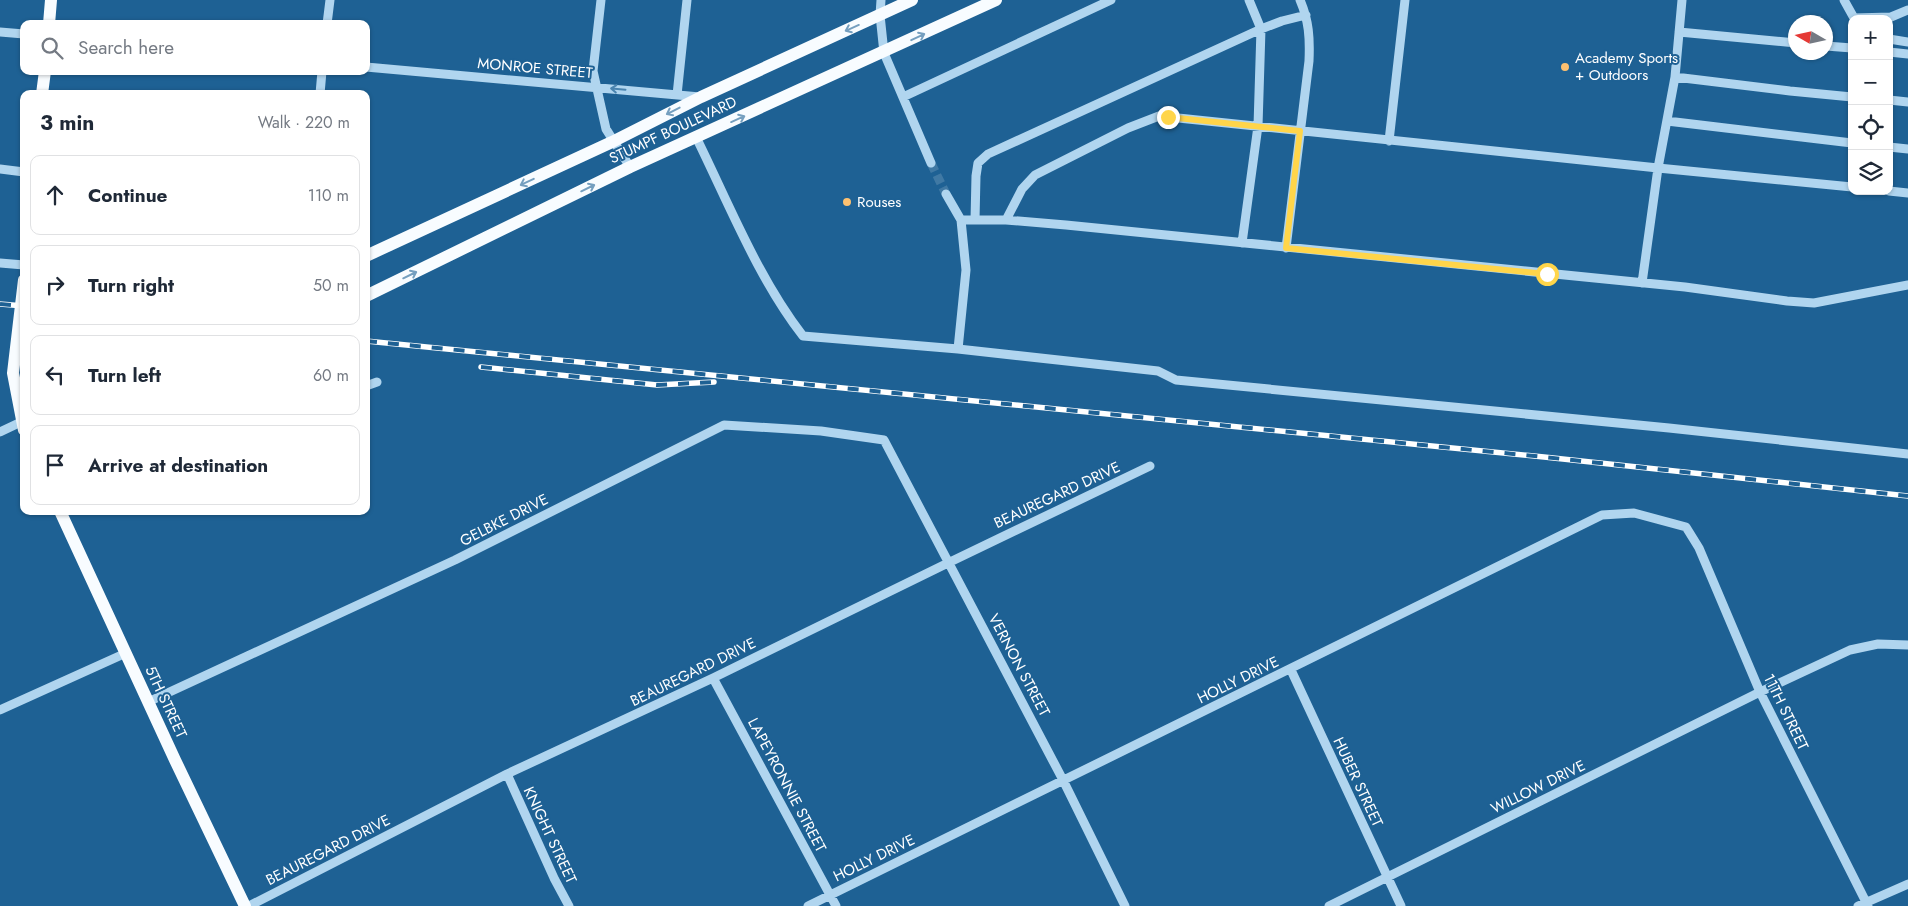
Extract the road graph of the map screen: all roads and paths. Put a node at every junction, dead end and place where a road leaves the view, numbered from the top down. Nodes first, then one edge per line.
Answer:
1 (51, 0) edge
2 (330, 0) edge
3 (601, 0) edge
4 (687, 0) edge
5 (881, 0) edge
6 (912, 0) edge
7 (996, 0) edge
8 (1111, 0) edge
9 (1249, 0) edge
10 (1300, 0) edge
11 (1405, 0) edge
12 (1682, 0) edge
13 (1843, 0) edge
14 (1908, 10) edge
15 (880, 15) junction
16 (1306, 15) junction
17 (1852, 15) edge
18 (1893, 16) edge
19 (49, 20) edge
20 (328, 20) edge
21 (1261, 29) junction
22 (0, 32) edge
23 (1679, 32) junction
24 (20, 34) edge
25 (1893, 40) edge
26 (1788, 42) edge
27 (1908, 42) edge
28 (1833, 47) edge
29 (1848, 48) edge
30 (884, 52) junction
31 (1893, 52) edge
32 (1908, 54) edge
33 (370, 67) edge
34 (44, 75) edge
35 (322, 75) edge
36 (1675, 76) junction
37 (596, 87) junction
38 (43, 90) edge
39 (320, 90) edge
40 (677, 95) junction
41 (701, 97) junction
42 (903, 97) junction
43 (1848, 97) edge
44 (1893, 100) edge
45 (1908, 102) edge
46 (1667, 121) junction
47 (1258, 126) junction
48 (1300, 131) junction
49 (696, 137) junction
50 (1389, 141) junction
51 (612, 142) junction
52 (1848, 144) edge
53 (1893, 147) edge
54 (1908, 148) edge
55 (931, 163) tunnel mouth
56 (630, 168) junction
57 (1658, 168) junction
58 (0, 169) edge
59 (20, 172) edge
60 (1848, 187) edge
61 (1893, 191) edge
62 (1908, 193) edge
63 (946, 194) tunnel mouth
64 (961, 220) junction
65 (975, 220) junction
66 (1006, 220) junction
67 (1242, 244) junction
68 (1286, 248) junction
69 (370, 254) edge
70 (0, 263) edge
71 (20, 265) edge
72 (1642, 283) junction
73 (1908, 285) edge
74 (370, 294) edge
75 (20, 314) edge
76 (958, 349) junction
77 (377, 382) dead end
78 (370, 385) edge
79 (20, 409) edge
80 (20, 425) edge
81 (0, 432) edge
82 (884, 440) joint
83 (1908, 454) edge
84 (1150, 466) dead end
85 (62, 515) edge
86 (1686, 527) joint
87 (950, 562) junction
88 (1908, 645) edge
89 (126, 653) junction
90 (1291, 670) junction
91 (713, 678) junction
92 (1760, 692) junction
93 (148, 702) junction
94 (0, 710) edge
95 (507, 774) junction
96 (1064, 780) junction
97 (1388, 877) junction
98 (1908, 884) edge
99 (830, 895) junction
100 (1864, 905) edge
101 (247, 906) edge
102 (569, 906) edge
103 (808, 906) edge
104 (836, 906) edge
105 (1125, 906) edge
106 (1329, 906) edge
107 (1401, 906) edge

1 - 19 main road
2 - 20 street
3 - 37 street
4 - 40 street
5 - 15 street
6 - 15 main road, STUMPF BOULEVARD
30 -> 7 main road, STUMPF BOULEVARD
8 - 42 street
9 - 21 street
10 - 16 street
11 - 50 street
12 - 23 street
13 - 17 street
14 - 18 street
15 - 30 street
15 -> 41 main road, STUMPF BOULEVARD
16 - 21 street
16 - 48 street
21 - 47 street
21 - 65 street
22 - 24 street
23 - 26 street
23 - 36 street
25 - 27 street
28 - 29 street
30 - 42 street
49 -> 30 main road, STUMPF BOULEVARD
31 - 32 street
33 - 37 street, MONROE STREET
34 - 38 main road
35 - 39 street
36 - 43 street
36 - 46 street
40 -> 37 street, MONROE STREET
37 - 51 street
40 - 41 street, MONROE STREET
41 -> 51 main road, STUMPF BOULEVARD
42 - 55 street
44 - 45 street
46 - 52 street
46 - 57 street
47 - 48 street
47 - 66 street
47 - 67 street
48 - 50 street
48 - 68 street
49 - 56 main road, STUMPF BOULEVARD
49 - 76 street
50 - 57 street
51 - 56 street
51 -> 69 main road, STUMPF BOULEVARD
53 - 54 street
74 -> 56 main road, STUMPF BOULEVARD
57 - 60 street
57 - 72 street
58 - 59 street
61 - 62 street
63 - 64 street
64 - 65 street
64 - 76 street
65 - 66 street
66 - 67 street
67 - 68 street
68 - 72 street
70 - 71 street
72 - 73 street
75 - 79 main road
76 - 83 street
77 - 78 street
80 - 81 street
82 - 87 street, VERNON STREET
82 - 93 street, GELBKE DRIVE
84 - 87 street, BEAUREGARD DRIVE
85 - 89 main road, 5TH STREET
86 - 90 street, HOLLY DRIVE
86 - 92 street, 11TH STREET
87 - 91 street, BEAUREGARD DRIVE
87 - 96 street, VERNON STREET
88 - 92 street, WILLOW DRIVE
89 - 93 main road, 5TH STREET
89 - 94 street
90 - 96 street, HOLLY DRIVE
90 - 97 street, HUBER STREET
91 - 95 street, BEAUREGARD DRIVE
91 - 99 street, LAPEYRONNIE STREET
92 - 97 street, WILLOW DRIVE
92 - 100 street, 11TH STREET
93 - 101 main road, 5TH STREET
95 - 101 street, BEAUREGARD DRIVE
95 - 102 street, KNIGHT STREET
96 - 99 street, HOLLY DRIVE
96 - 105 street, VERNON STREET
97 - 106 street, WILLOW DRIVE
97 - 107 street, HUBER STREET
98 - 100 street
99 - 103 street, HOLLY DRIVE
99 - 104 street, LAPEYRONNIE STREET

